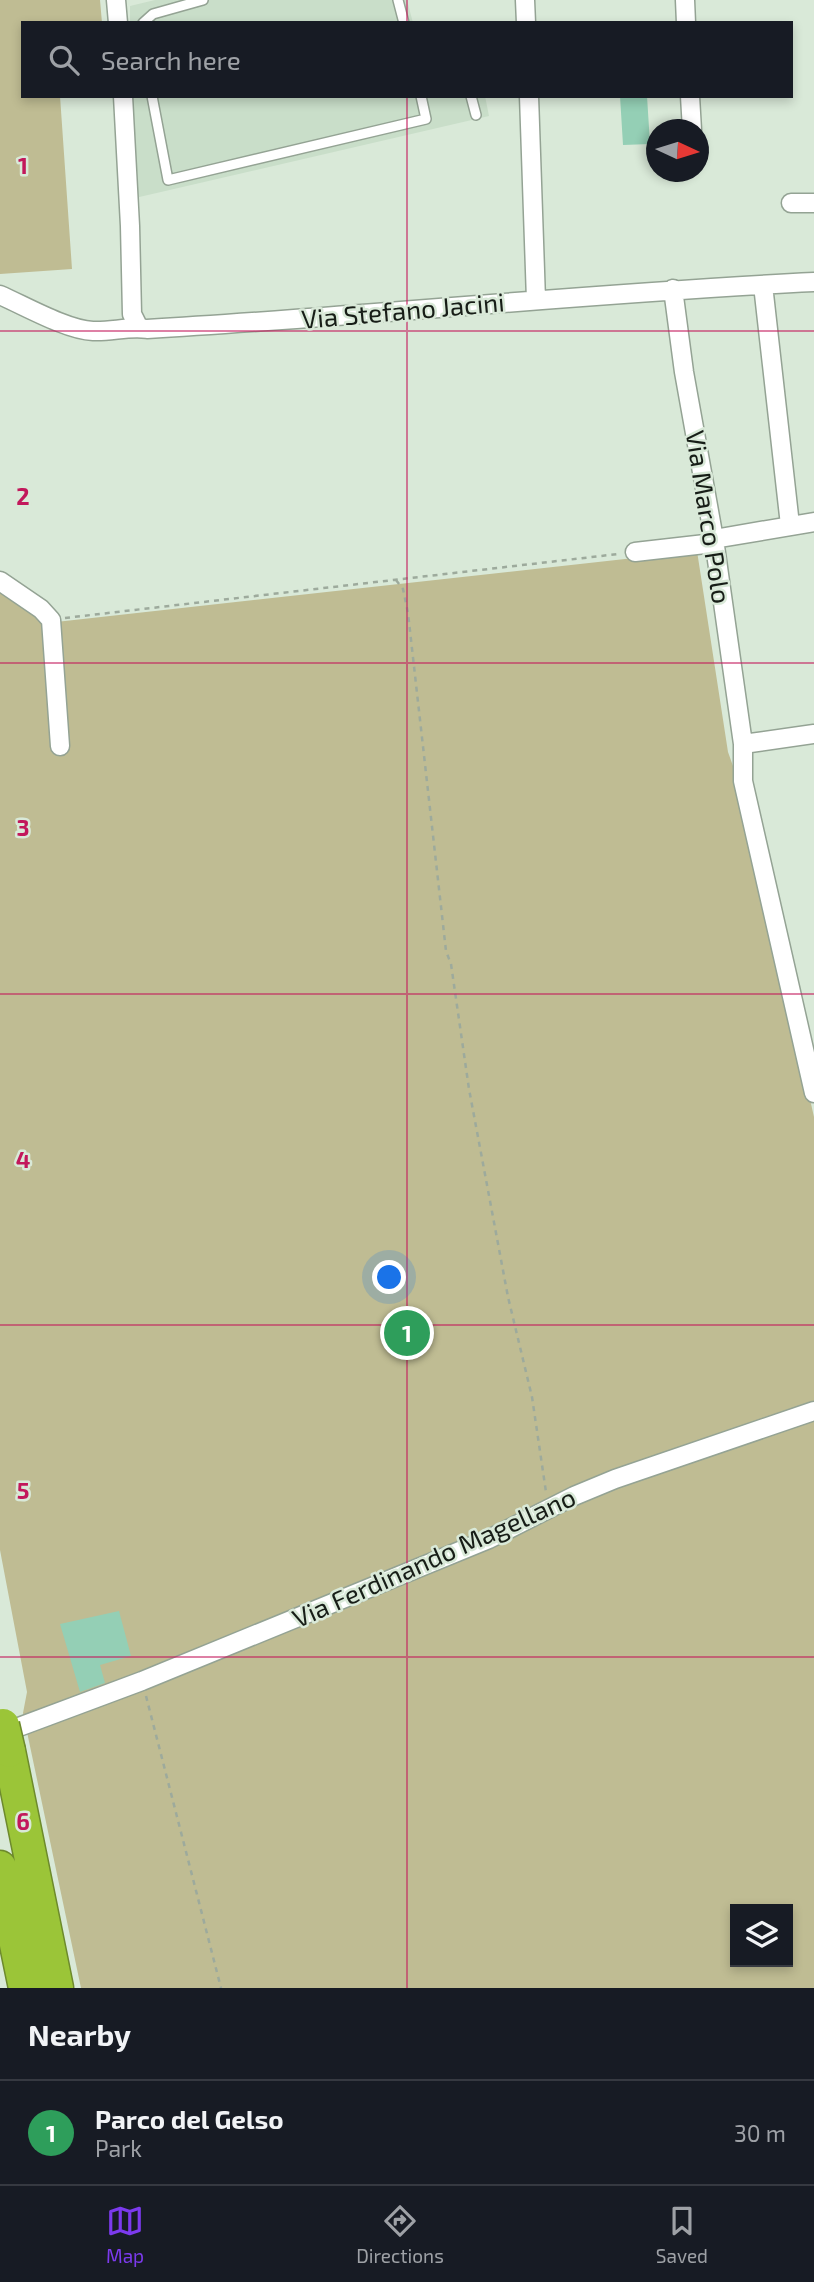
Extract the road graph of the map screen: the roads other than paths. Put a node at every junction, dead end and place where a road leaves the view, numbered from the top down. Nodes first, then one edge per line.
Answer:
1 (116, 0) edge
2 (203, 0) edge
3 (398, 0) edge
4 (525, 0) edge
5 (685, 0) edge
6 (118, 21) edge
7 (146, 21) edge
8 (403, 21) edge
9 (526, 21) edge
10 (686, 21) edge
11 (122, 98) edge
12 (152, 98) edge
13 (421, 98) edge
14 (472, 98) edge
15 (529, 98) edge
16 (690, 98) edge
17 (476, 115) dead end
18 (691, 119) edge
19 (791, 203) dead end
20 (814, 204) edge
21 (814, 282) edge
22 (763, 285) junction
23 (673, 289) junction
24 (0, 295) edge
25 (536, 300) junction
26 (138, 327) junction
27 (814, 522) edge
28 (790, 525) junction
29 (714, 541) junction
30 (635, 552) road end
31 (0, 581) edge
32 (814, 734) edge
33 (743, 744) junction
34 (60, 746) dead end
35 (814, 1093) edge
36 (814, 1411) edge
37 (3, 1730) edge
38 (0, 1867) edge
39 (24, 1988) edge
40 (57, 1988) edge

1 - 6 street
2 - 7 lane
3 - 8 lane
4 - 9 street
5 - 10 street
11 - 26 street
12 - 13 lane
14 - 17 lane
15 - 25 street
16 - 18 street
19 - 20 street
21 - 22 street, Via Stefano Jacini
22 - 23 street, Via Stefano Jacini
22 - 28 street
23 - 25 street, Via Stefano Jacini
23 - 29 street, Via Marco Polo
24 - 26 street, Via Stefano Jacini
25 - 26 street, Via Stefano Jacini
27 - 28 street
28 - 29 street
29 - 30 street
29 - 33 street, Via Marco Polo
31 - 34 street
32 - 33 street
33 - 35 street, Via Marco Polo
36 - 37 street, Via Ferdinando Magellano
37 - 40 highway
38 - 39 highway

